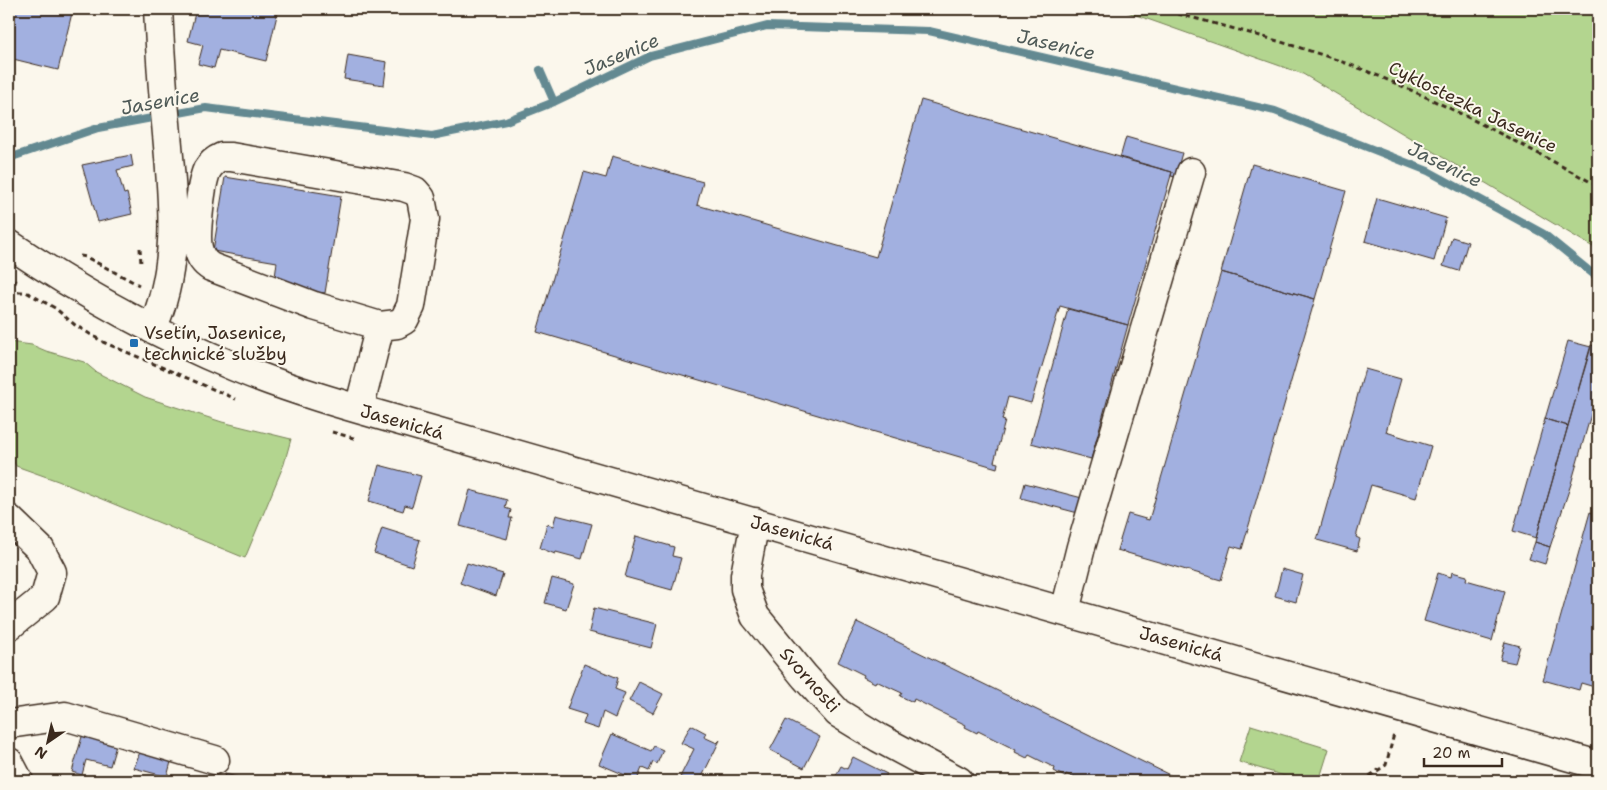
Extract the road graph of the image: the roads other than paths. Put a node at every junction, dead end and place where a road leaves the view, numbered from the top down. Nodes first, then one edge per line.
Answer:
1 (158, 9) edge
2 (1190, 172) dead end
3 (9, 244) edge
4 (380, 326) junction
5 (152, 329) junction
6 (358, 409) junction
7 (9, 519) edge
8 (755, 522) junction
9 (1065, 611) junction
10 (9, 626) edge
11 (9, 724) edge
12 (215, 760) dead end
13 (9, 762) edge
14 (1598, 765) edge
15 (19, 781) edge
16 (959, 781) edge

1 - 5 street
2 - 9 street
3 - 5 street, Jasenická
4 - 4 street
4 - 6 street
5 - 6 street, Jasenická
6 - 8 street, Jasenická
7 - 10 street
8 - 9 street, Jasenická
8 - 16 street, Svornosti
9 - 14 street, Jasenická
11 - 12 street
13 - 15 street

